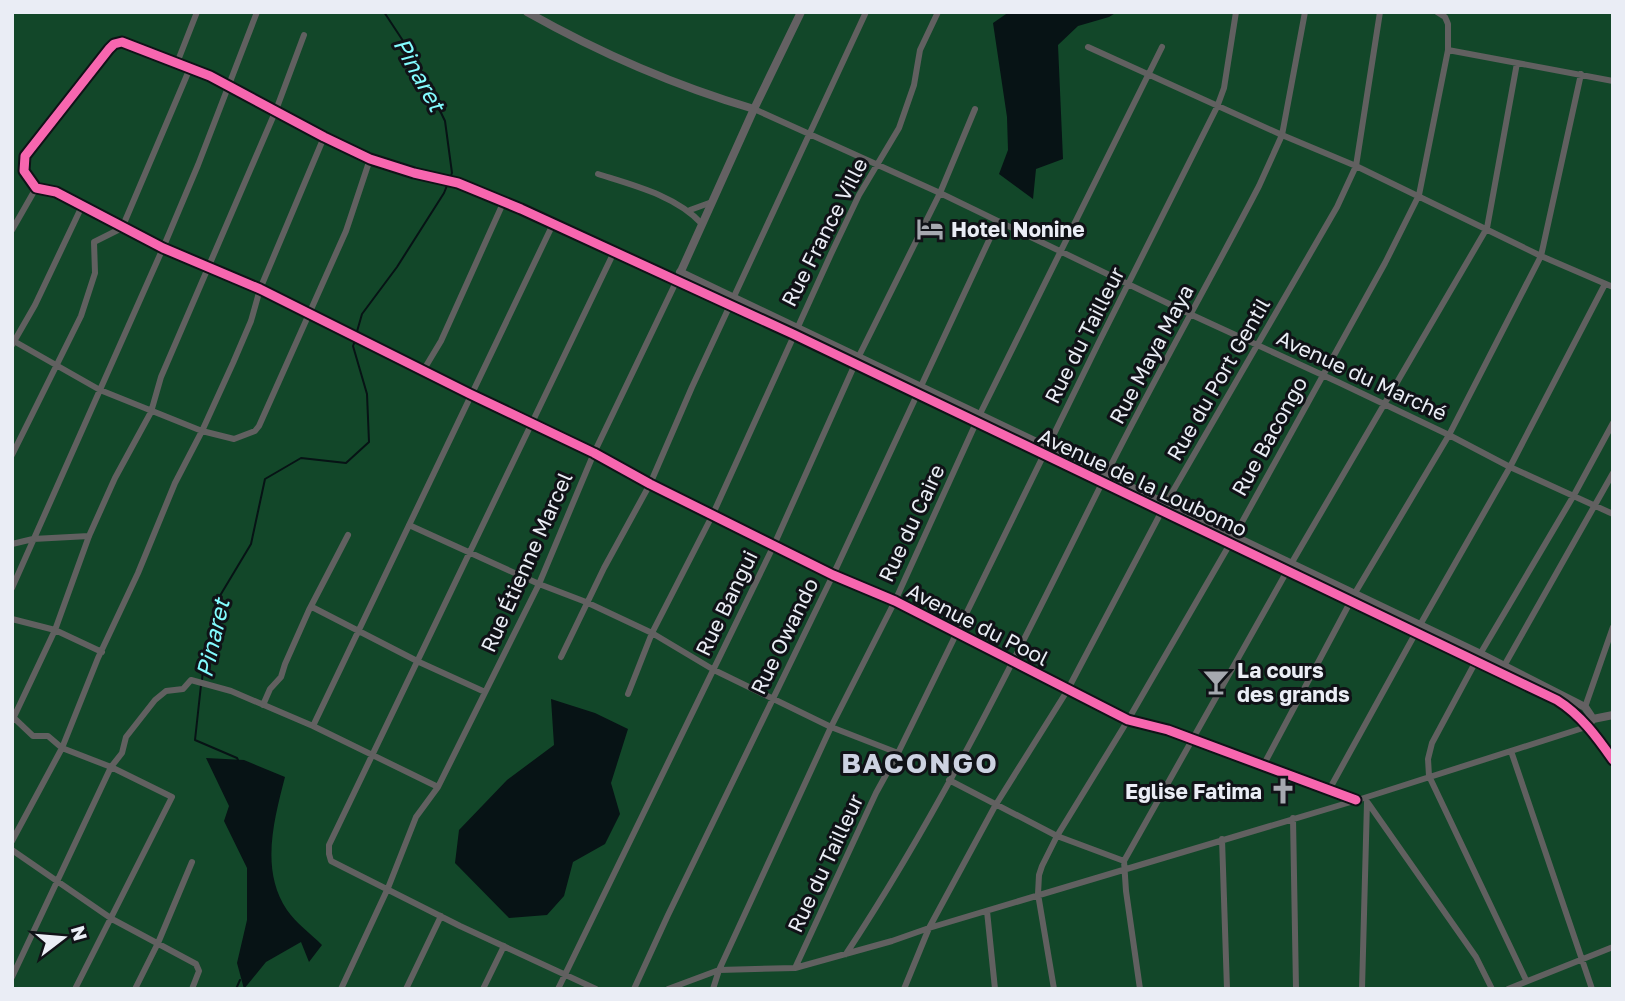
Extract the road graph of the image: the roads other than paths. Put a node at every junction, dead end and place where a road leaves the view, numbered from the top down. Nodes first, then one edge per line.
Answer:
1 (197, 12) edge
2 (257, 12) edge
3 (527, 12) edge
4 (801, 12) edge
5 (866, 12) edge
6 (938, 12) edge
7 (1236, 12) edge
8 (1305, 12) edge
9 (1380, 12) edge
10 (1437, 12) edge
11 (304, 35) dead end
12 (1088, 47) dead end
13 (1162, 47) dead end
14 (1448, 50) junction
15 (177, 63) junction
16 (1517, 63) junction
17 (190, 68) junction
18 (1581, 74) junction
19 (1149, 75) junction
20 (1613, 81) edge
21 (229, 85) junction
22 (1217, 107) junction
23 (754, 108) junction
24 (975, 109) dead end
25 (276, 110) junction
26 (809, 132) junction
27 (1282, 135) junction
28 (324, 137) junction
29 (370, 159) junction
30 (877, 164) junction
31 (1356, 166) junction
32 (598, 174) dead end
33 (36, 188) junction
34 (940, 193) junction
35 (1419, 195) junction
36 (503, 201) junction
37 (712, 202) junction
38 (82, 206) junction
39 (690, 210) junction
40 (998, 221) junction
41 (553, 224) junction
42 (702, 224) junction
43 (122, 228) junction
44 (1486, 228) junction
45 (12, 230) edge
46 (163, 248) junction
47 (614, 252) junction
48 (1062, 252) junction
49 (1541, 256) junction
50 (209, 268) junction
51 (678, 276) junction
52 (1129, 285) junction
53 (1609, 286) edge
54 (260, 289) junction
55 (733, 302) junction
56 (309, 313) junction
57 (1192, 316) junction
58 (795, 330) junction
59 (13, 342) edge
60 (1257, 346) junction
61 (857, 360) junction
62 (56, 366) junction
63 (423, 371) junction
64 (1323, 375) junction
65 (920, 385) junction
66 (100, 390) junction
67 (470, 394) junction
68 (916, 394) junction
69 (1384, 405) junction
70 (151, 412) junction
71 (981, 414) junction
72 (532, 422) junction
73 (976, 422) junction
74 (1613, 423) edge
75 (202, 431) junction
76 (1449, 435) junction
77 (1047, 451) junction
78 (594, 453) junction
79 (12, 455) edge
80 (1510, 467) junction
81 (1613, 473) edge
82 (1105, 478) junction
83 (650, 484) junction
84 (1574, 495) junction
85 (1596, 506) junction
86 (1164, 507) junction
87 (1613, 513) edge
88 (712, 516) junction
89 (409, 525) junction
90 (348, 535) dead end
91 (89, 536) junction
92 (33, 539) junction
93 (1232, 539) junction
94 (12, 544) edge
95 (774, 545) junction
96 (471, 553) junction
97 (1289, 567) junction
98 (833, 575) junction
99 (539, 584) junction
100 (12, 588) edge
101 (1353, 597) junction
102 (895, 601) junction
103 (586, 602) junction
104 (312, 607) junction
105 (12, 620) edge
106 (1613, 627) edge
107 (1418, 628) junction
108 (55, 630) junction
109 (359, 631) junction
110 (652, 633) junction
111 (958, 633) junction
112 (102, 652) junction
113 (561, 657) dead end
114 (1478, 658) junction
115 (419, 662) junction
116 (1013, 662) junction
117 (1504, 666) junction
118 (714, 670) junction
119 (1067, 691) junction
120 (485, 692) junction
121 (628, 694) dead end
122 (773, 698) junction
123 (263, 705) junction
124 (1585, 707) junction
125 (1613, 715) edge
126 (13, 718) edge
127 (1593, 719) junction
128 (1128, 720) junction
129 (313, 726) junction
130 (831, 727) junction
131 (1586, 727) junction
132 (1596, 735) junction
133 (1191, 741) junction
134 (62, 748) junction
135 (1511, 751) junction
136 (898, 753) junction
137 (372, 757) junction
138 (1613, 760) edge
139 (1263, 766) junction
140 (111, 767) junction
141 (1429, 776) junction
142 (949, 780) junction
143 (438, 787) junction
144 (1329, 790) junction
145 (1356, 800) junction
146 (1366, 800) junction
147 (995, 806) junction
148 (1293, 818) junction
149 (1057, 836) junction
150 (1222, 839) junction
151 (12, 841) edge
152 (12, 850) edge
153 (192, 862) dead end
154 (1124, 865) junction
155 (58, 881) junction
156 (388, 888) junction
157 (1038, 894) junction
158 (987, 911) junction
159 (441, 916) junction
160 (112, 919) junction
161 (929, 928) junction
162 (158, 943) junction
163 (504, 946) junction
164 (1613, 947) edge
165 (846, 954) junction
166 (1581, 959) junction
167 (795, 968) junction
168 (719, 970) junction
169 (565, 973) junction
170 (12, 976) edge
171 (1526, 981) junction
172 (75, 989) edge
173 (135, 989) edge
174 (192, 989) edge
175 (341, 989) edge
176 (406, 989) edge
177 (483, 989) edge
178 (558, 989) edge
179 (596, 989) edge
180 (634, 989) edge
181 (668, 989) edge
182 (713, 989) edge
183 (904, 989) edge
184 (995, 989) edge
185 (1054, 989) edge
186 (1140, 989) edge
187 (1227, 989) edge
188 (1296, 989) edge
189 (1362, 989) edge
190 (1492, 989) edge
191 (1508, 989) edge
192 (1592, 989) edge

1 - 15 street
2 - 21 street
3 - 23 street
4 - 23 street, Rue Étienne Marcel
5 - 26 street
6 - 30 street, Rue France Ville
7 - 22 street, Rue du Tailleur
8 - 27 street, Rue Maya Maya
9 - 31 street, Rue du Port Gentil
10 - 14 street, Rue Bacongo
11 - 25 street
12 - 19 street
13 - 19 street, Rue du Caire
14 - 16 street
14 - 35 street, Rue Bacongo
15 - 17 street
15 - 33 street
16 - 18 street
16 - 44 street
17 - 21 street
17 - 43 street
18 - 20 street
18 - 49 street
19 - 22 street
19 - 48 street, Rue du Caire
21 - 25 street
21 - 46 street
22 - 27 street
22 - 52 street, Rue du Tailleur
23 - 26 street, Avenue du Marché
23 - 37 street, Rue Étienne Marcel
24 - 34 street, Rue Bangui
25 - 28 street
25 - 50 street
26 - 30 street, Avenue du Marché
26 - 55 street
27 - 31 street
27 - 57 street, Rue Maya Maya
28 - 29 street
28 - 54 street
29 - 36 street
29 - 56 street
30 - 34 street, Avenue du Marché
30 - 58 street, Rue France Ville
31 - 35 street
31 - 60 street, Rue du Port Gentil
32 - 39 street
33 - 38 street, Avenue du Pool
33 - 45 street
34 - 40 street, Avenue du Marché
34 - 61 street, Rue Bangui
35 - 44 street
35 - 64 street, Rue Bacongo
36 - 41 street
36 - 63 street
37 - 39 street
37 - 42 street, Rue Étienne Marcel
38 - 43 street, Avenue du Pool
38 - 59 street
39 - 42 street
40 - 48 street, Avenue du Marché
40 - 65 street, Rue Owando
41 - 47 street
41 - 67 street
42 - 51 street, Rue Étienne Marcel
43 - 46 street, Avenue du Pool
43 - 62 street
44 - 49 street
44 - 69 street
46 - 50 street, Avenue du Pool
46 - 66 street
47 - 51 street
47 - 72 street
48 - 52 street, Avenue du Marché
48 - 71 street, Rue du Caire
49 - 53 street
49 - 76 street
50 - 54 street, Avenue du Pool
50 - 70 street
51 - 55 street, Avenue de la Loubomo
51 - 78 street, Rue Étienne Marcel
52 - 57 street, Avenue du Marché
52 - 77 street, Rue du Tailleur
53 - 80 street
54 - 56 street, Avenue du Pool
54 - 75 street
55 - 58 street, Avenue de la Loubomo
55 - 83 street
56 - 63 street, Avenue du Pool
56 - 75 street
57 - 60 street, Avenue du Marché
57 - 82 street, Rue Maya Maya
58 - 61 street, Avenue de la Loubomo
58 - 88 street, Rue France Ville
59 - 62 street
60 - 64 street, Avenue du Marché
60 - 86 street, Rue du Port Gentil
61 - 65 street, Avenue de la Loubomo
61 - 68 street, Avenue de la Loubomo
61 - 95 street, Rue Bangui
62 - 66 street
62 - 79 street
63 - 67 street, Avenue du Pool
64 - 69 street, Avenue du Marché
64 - 93 street, Rue Bacongo
65 - 68 street, Rue Owando
65 - 71 street, Avenue de la Loubomo
66 - 70 street
66 - 92 street
67 - 72 street, Avenue du Pool
67 - 89 street
68 - 73 street, Avenue de la Loubomo
68 - 98 street, Rue Owando
69 - 76 street, Avenue du Marché
69 - 97 street
70 - 75 street
70 - 91 street
71 - 73 street, Rue du Caire
71 - 77 street, Avenue de la Loubomo
72 - 78 street, Avenue du Pool
72 - 96 street
73 - 77 street, Avenue de la Loubomo
73 - 102 street, Rue du Caire
74 - 84 street
75 - 112 street
76 - 80 street, Avenue du Marché
76 - 101 street
77 - 82 street, Avenue de la Loubomo
77 - 111 street, Rue du Tailleur
78 - 83 street, Avenue du Pool
78 - 99 street, Rue Étienne Marcel
80 - 84 street, Avenue du Marché
80 - 107 street
81 - 85 street
82 - 86 street, Avenue de la Loubomo
82 - 116 street, Rue Maya Maya
83 - 88 street, Avenue du Pool
83 - 103 street
84 - 85 street, Avenue du Marché
84 - 114 street
85 - 87 street, Avenue du Marché
85 - 117 street
86 - 93 street, Avenue de la Loubomo
86 - 119 street, Rue du Port Gentil
88 - 95 street, Avenue du Pool
88 - 110 street, Rue France Ville
89 - 96 street
89 - 109 street
90 - 104 street
91 - 92 street
91 - 108 street
92 - 94 street
92 - 100 street
93 - 97 street, Avenue de la Loubomo
93 - 128 street, Rue Bacongo
95 - 98 street, Avenue du Pool
95 - 118 street, Rue Bangui
96 - 99 street
96 - 115 street
97 - 101 street, Avenue de la Loubomo
97 - 133 street
98 - 102 street, Avenue du Pool
98 - 122 street, Rue Owando
99 - 103 street
99 - 120 street, Rue Étienne Marcel
101 - 107 street, Avenue de la Loubomo
101 - 139 street
102 - 111 street, Avenue du Pool
102 - 130 street, Rue du Caire
103 - 110 street
103 - 113 street
104 - 109 street
104 - 123 street
105 - 108 street
106 - 124 street
107 - 114 street, Avenue de la Loubomo
107 - 144 street
108 - 112 street
108 - 126 street
109 - 115 street
109 - 129 street
110 - 118 street
110 - 121 street, Rue France Ville
111 - 116 street, Avenue du Pool
111 - 136 street, Rue du Tailleur
112 - 134 street
114 - 117 street, Avenue de la Loubomo
114 - 131 street, Avenue de la Loubomo
114 - 141 street
115 - 120 street
115 - 137 street
116 - 119 street, Avenue du Pool
116 - 142 street, Rue Maya Maya
117 - 124 street, Avenue de la Loubomo
118 - 122 street
118 - 169 street, Rue Bangui
119 - 128 street, Avenue du Pool
119 - 147 street, Rue du Port Gentil
120 - 143 street, Rue Étienne Marcel
122 - 130 street
122 - 180 street, Rue Owando
123 - 129 street
123 - 140 street
124 - 127 street, Avenue de la Loubomo
125 - 127 street
126 - 134 street
127 - 131 street
127 - 132 street
128 - 133 street, Avenue du Pool
128 - 149 street, Rue Bacongo
129 - 137 street
130 - 136 street
130 - 168 street, Rue du Caire
131 - 132 street
131 - 135 street
132 - 138 street
133 - 139 street, Avenue du Pool
133 - 154 street
134 - 140 street
134 - 151 street
135 - 141 street
135 - 166 street
136 - 167 street, Rue du Tailleur
137 - 143 street
137 - 156 street
139 - 144 street, Avenue du Pool
140 - 155 street
140 - 160 street
141 - 146 street
141 - 171 street
142 - 147 street
142 - 165 street, Rue Maya Maya
143 - 156 street, Rue Étienne Marcel
144 - 145 street, Avenue du Pool
145 - 146 street
145 - 148 street
146 - 189 street
146 - 190 street
147 - 149 street
147 - 161 street, Rue du Port Gentil
148 - 150 street
148 - 188 street
149 - 154 street
149 - 157 street, Rue Bacongo
150 - 154 street
150 - 187 street
152 - 155 street
153 - 162 street
154 - 157 street
154 - 186 street
155 - 160 street
155 - 170 street
156 - 159 street
156 - 175 street, Rue Étienne Marcel
157 - 158 street
157 - 185 street
158 - 161 street
158 - 184 street
159 - 163 street
159 - 176 street
160 - 162 street
160 - 172 street
161 - 165 street
161 - 183 street, Rue du Port Gentil
162 - 173 street
162 - 174 street
163 - 169 street
163 - 177 street
164 - 166 street
165 - 167 street
166 - 171 street
166 - 192 street
167 - 168 street
168 - 181 street
168 - 182 street, Rue du Caire
169 - 178 street, Rue Bangui
169 - 179 street
171 - 191 street

